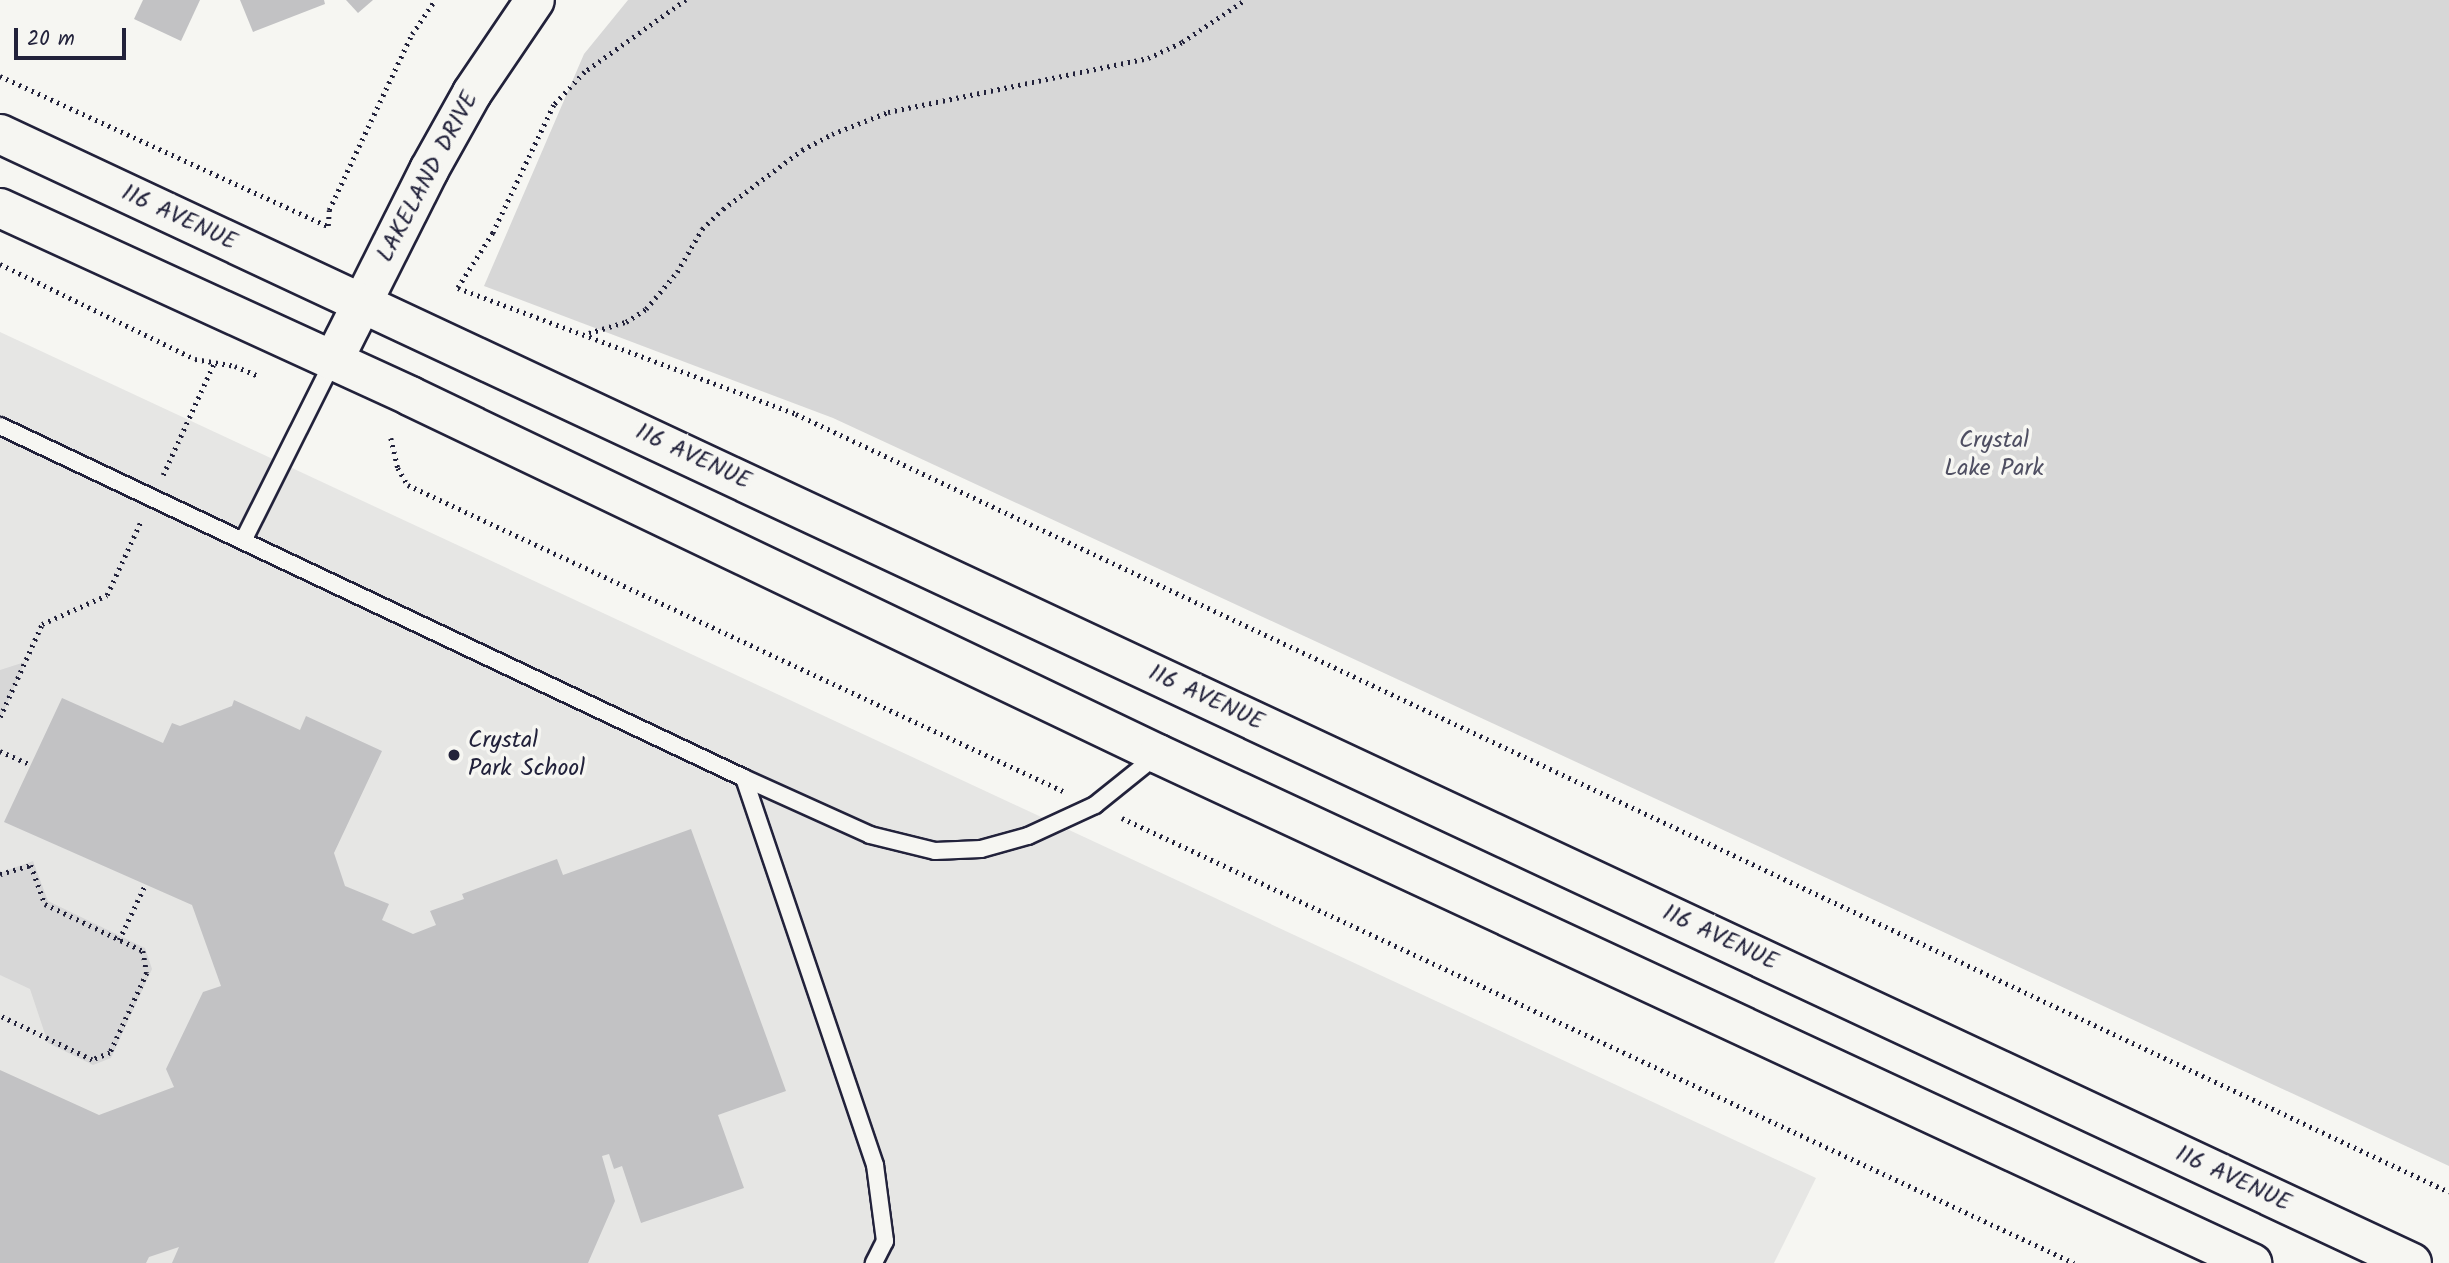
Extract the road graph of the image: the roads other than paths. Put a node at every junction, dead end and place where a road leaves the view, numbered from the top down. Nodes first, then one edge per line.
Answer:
1 (535, 0) edge
2 (0, 134) edge
3 (0, 208) edge
4 (362, 303) junction
5 (334, 361) junction
6 (0, 426) edge
7 (244, 538) junction
8 (1158, 754) junction
9 (744, 778) junction
10 (874, 1263) edge
11 (2252, 1263) edge
12 (2412, 1263) edge

1 - 4 main road, LAKELAND DRIVE
2 - 4 main road, 116 AVENUE
3 - 5 main road
4 - 5 main road, LAKELAND DRIVE
4 - 12 main road, 116 AVENUE
5 - 7 lane
5 - 8 main road
6 - 7 lane
7 - 9 lane
8 - 9 lane
8 - 11 main road
9 - 10 lane

